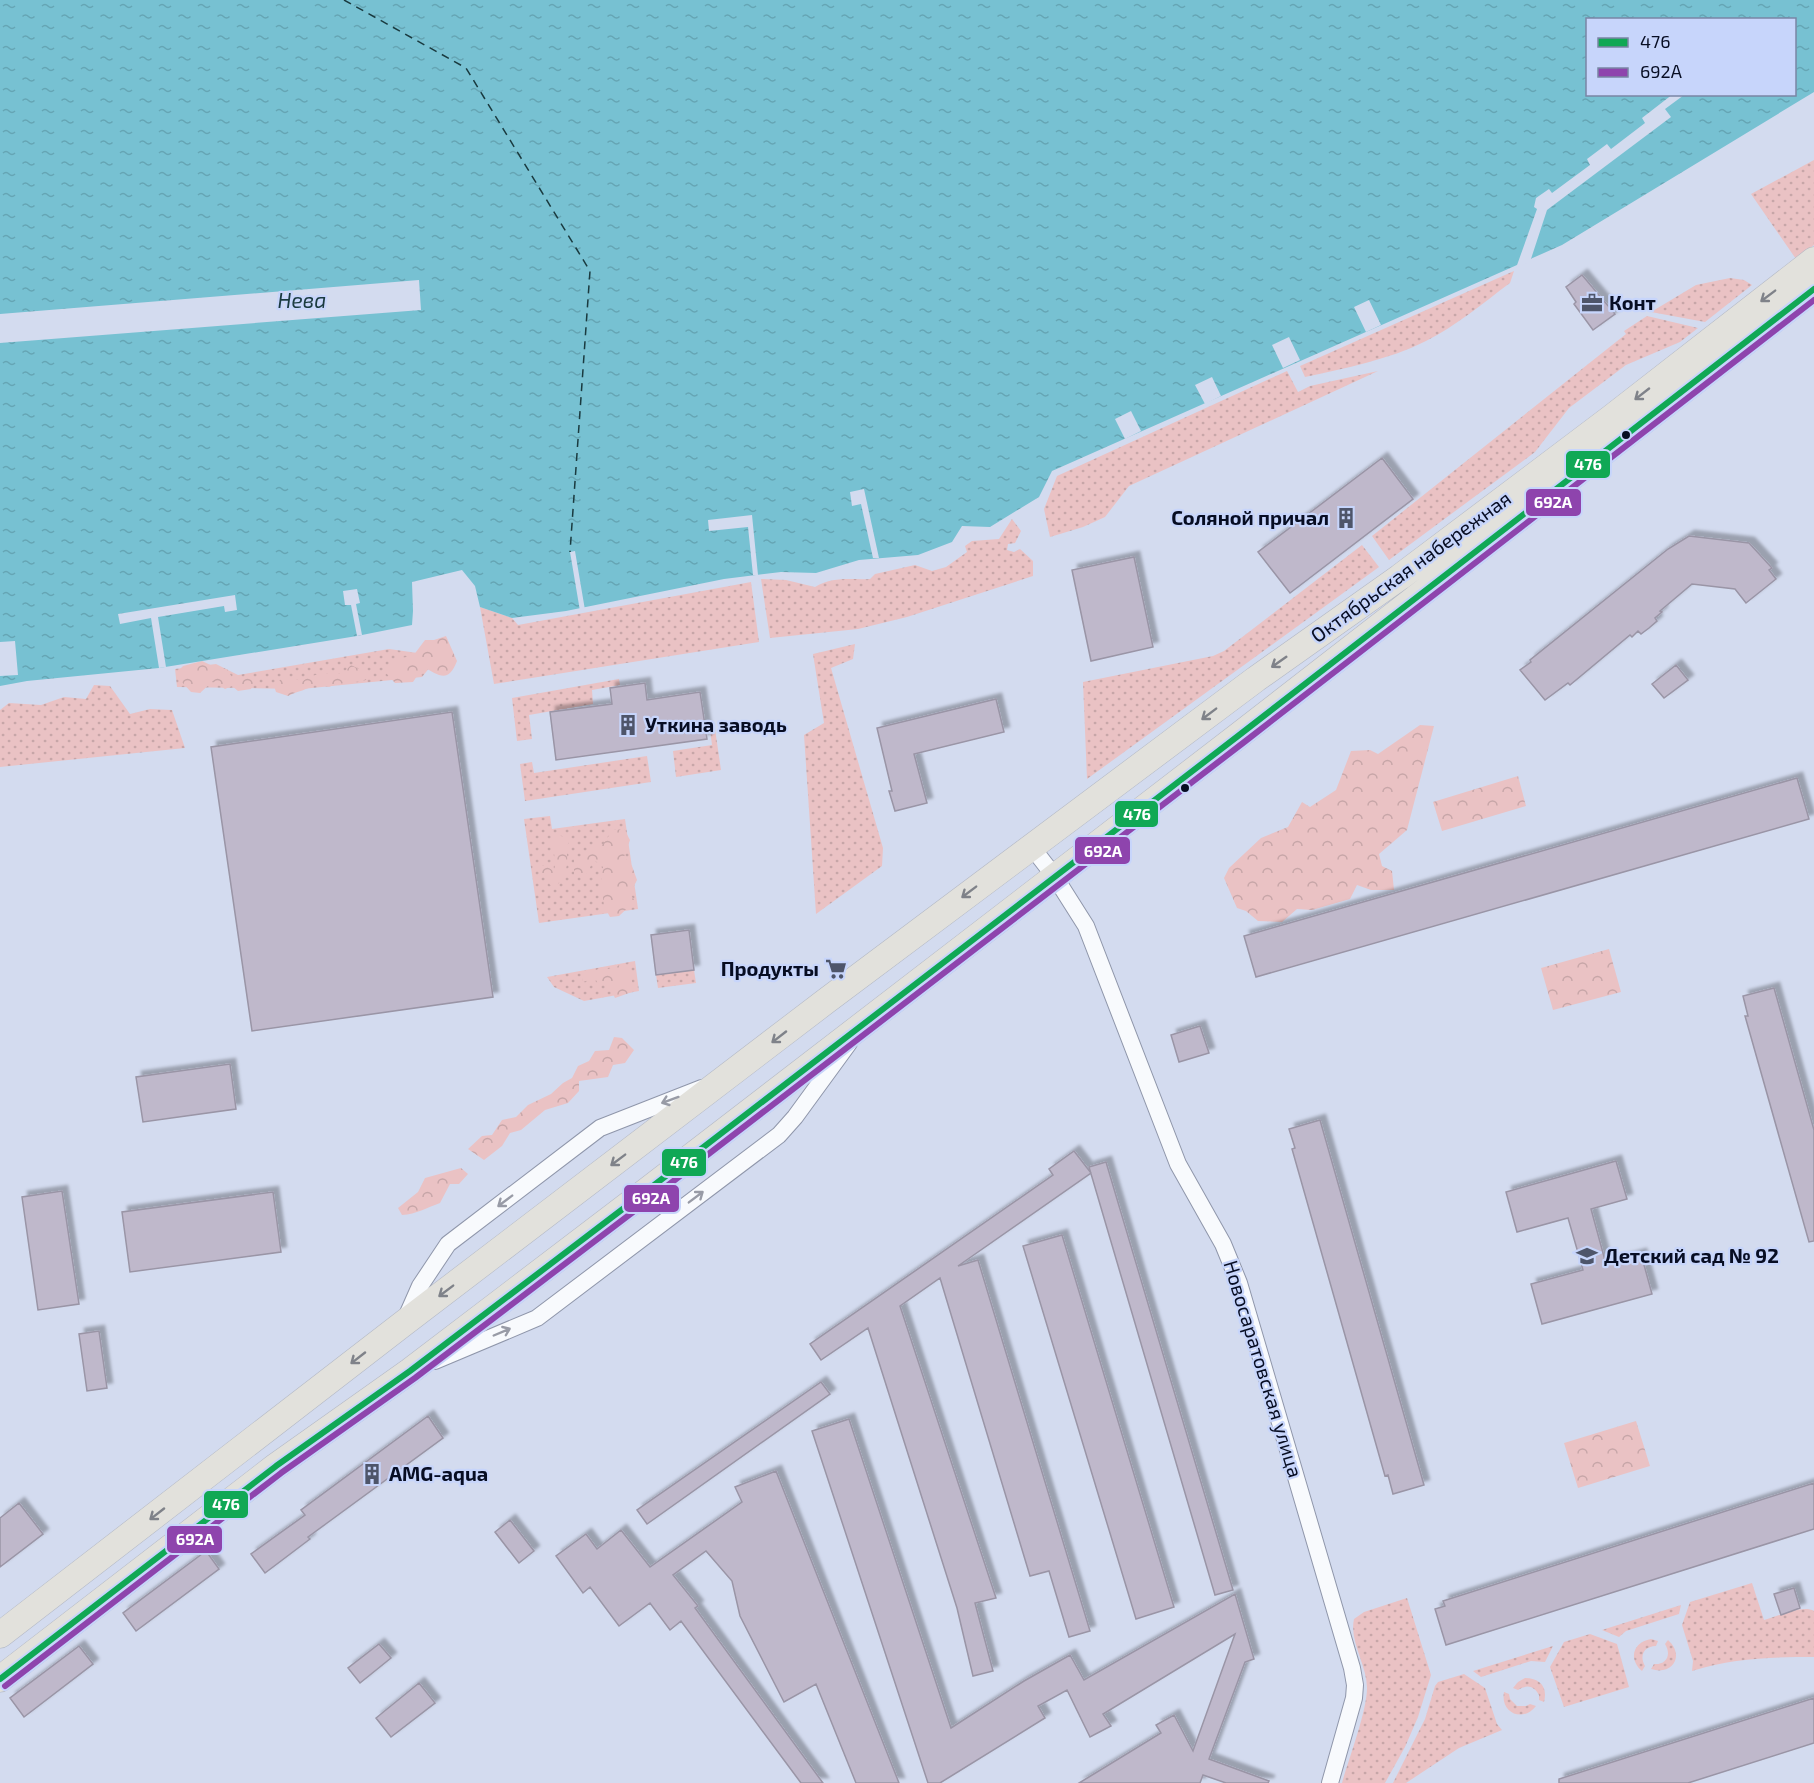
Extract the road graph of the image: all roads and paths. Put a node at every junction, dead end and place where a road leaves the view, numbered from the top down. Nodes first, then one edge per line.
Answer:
1 (1814, 260) edge
2 (1814, 289) edge
3 (1032, 846) junction
4 (1055, 877) junction
5 (863, 1024) junction
6 (725, 1080) junction
7 (404, 1323) junction
8 (410, 1371) junction
9 (0, 1635) edge
10 (0, 1679) edge
11 (1330, 1783) edge

1 -> 3 main road, Октябрьская набережная
2 - 4 main road, Октябрьская набережная
3 - 4 street, Новосаратовская улица
3 -> 6 main road, Октябрьская набережная
4 - 5 main road, Октябрьская набережная
4 - 11 street, Новосаратовская улица
5 - 8 main road, Октябрьская набережная
8 -> 5 street
6 -> 7 main road, Октябрьская набережная
6 -> 7 street
7 -> 9 main road, Октябрьская набережная
8 - 10 main road, Октябрьская набережная

